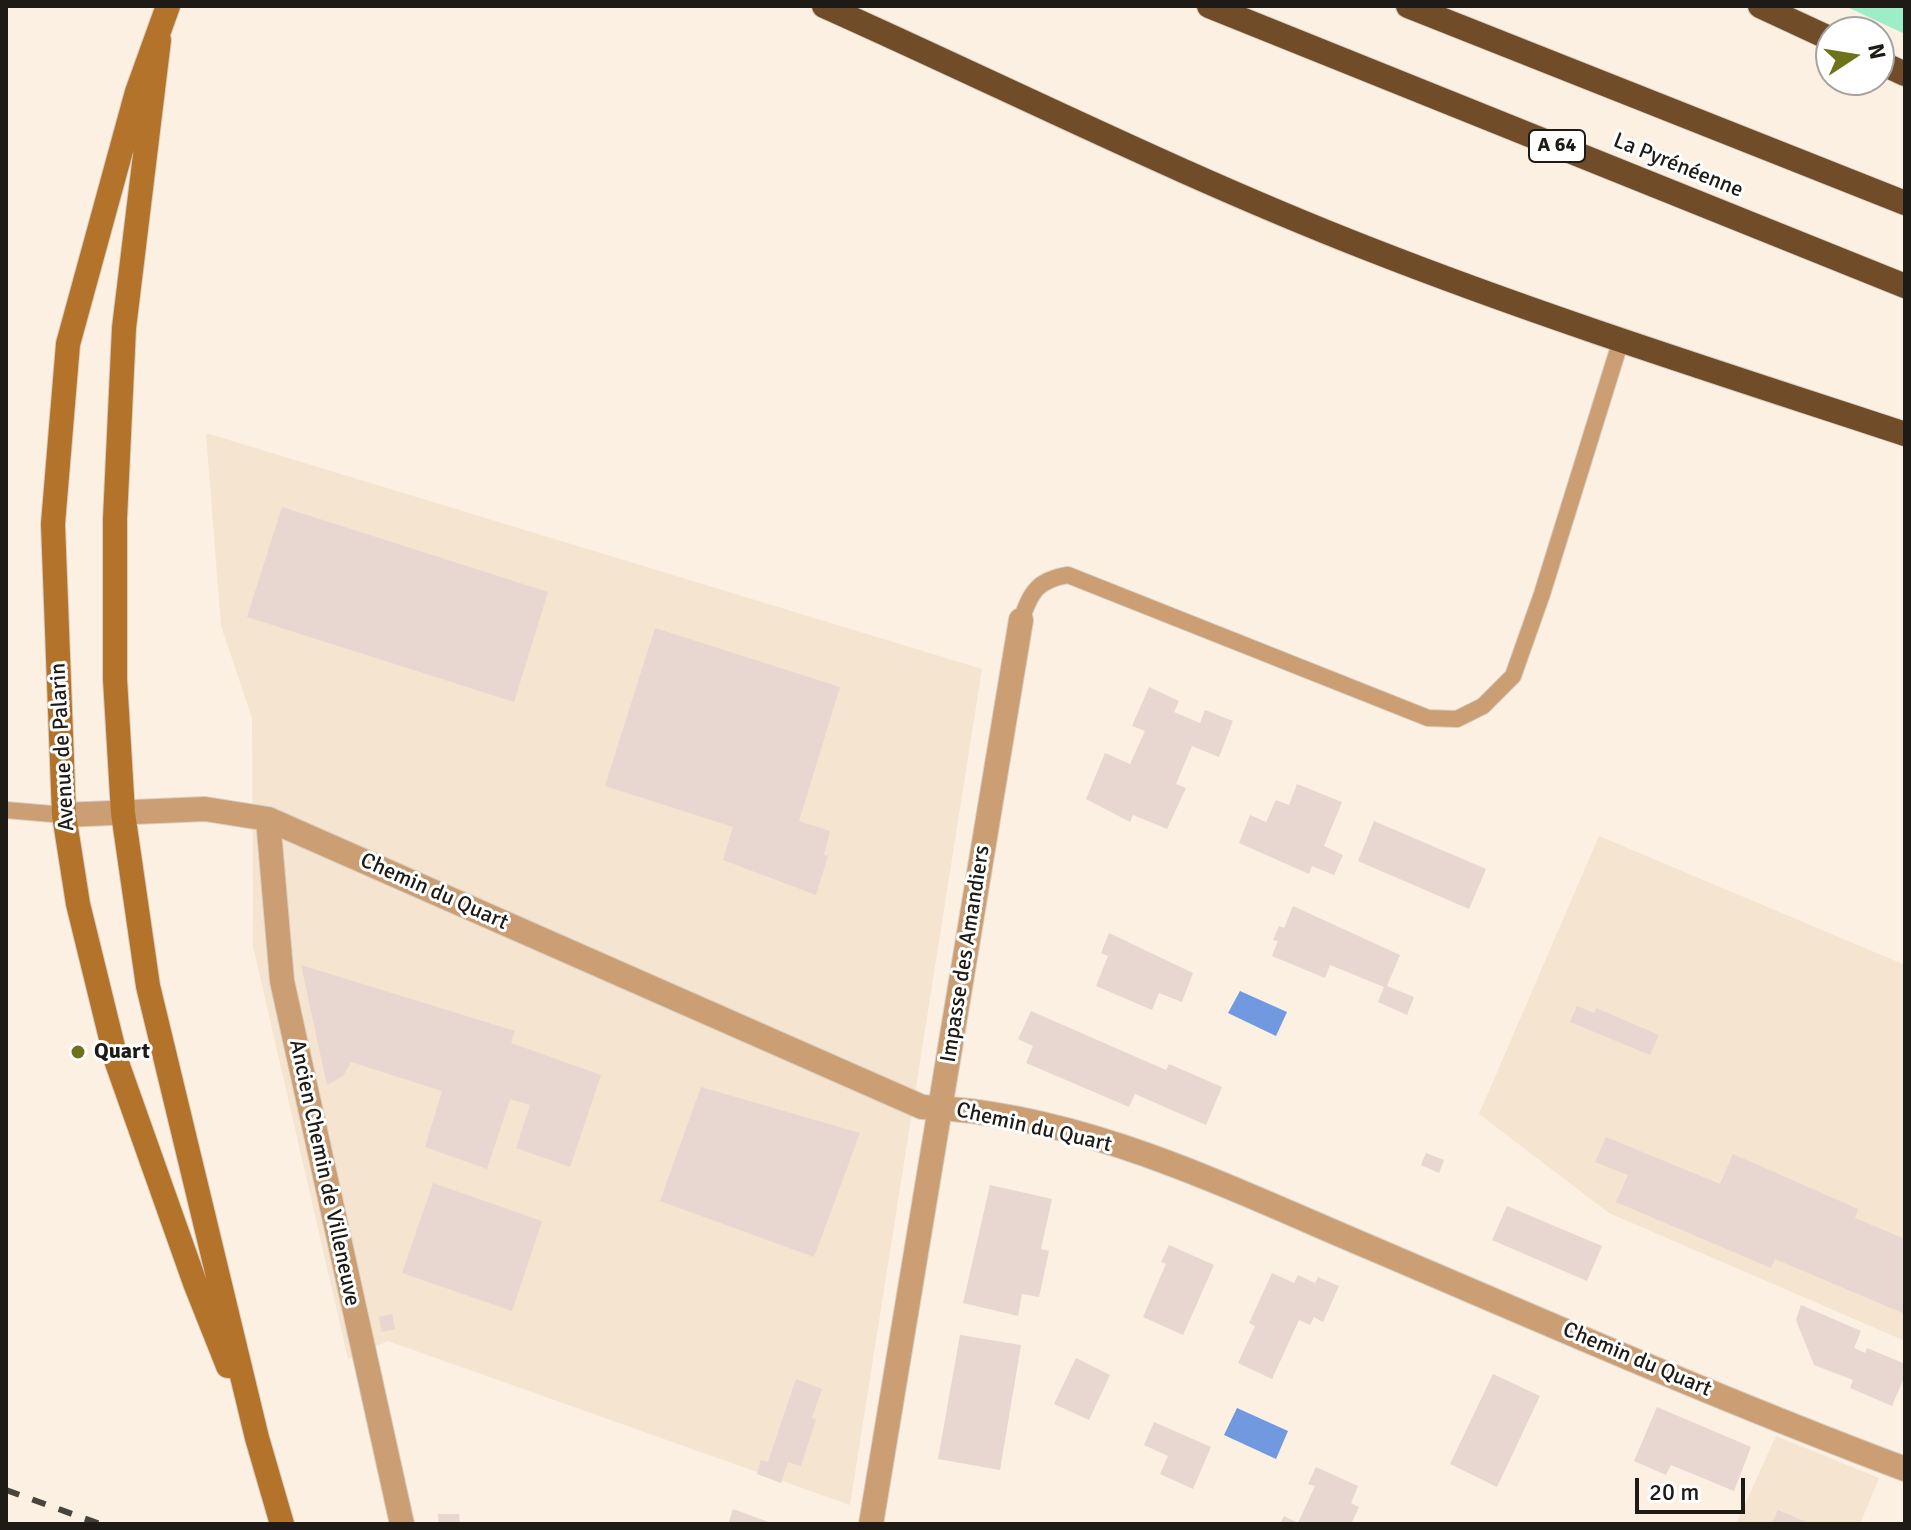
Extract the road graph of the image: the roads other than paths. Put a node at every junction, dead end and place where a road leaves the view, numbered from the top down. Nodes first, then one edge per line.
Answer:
1 (168, 6) edge
2 (824, 6) edge
3 (1209, 6) edge
4 (1408, 6) edge
5 (1760, 6) edge
6 (1815, 32) edge
7 (159, 40) junction
8 (1905, 203) edge
9 (1905, 286) edge
10 (1621, 340) junction
11 (1905, 434) edge
12 (1021, 620) joint
13 (6, 810) edge
14 (123, 813) junction
15 (64, 815) junction
16 (268, 819) junction
17 (941, 1108) junction
18 (257, 1438) junction
19 (1905, 1469) edge
20 (282, 1524) edge
21 (402, 1524) edge
22 (871, 1524) edge

1 - 7 main road, Avenue de Palarin
2 - 10 highway
3 - 9 highway, La Pyrénéenne / A 64
4 - 8 highway
5 - 6 highway
7 - 14 main road, Avenue de Palarin
7 - 15 main road, Avenue de Palarin
10 - 11 highway
10 - 12 lane
12 - 17 street, Impasse des Amandiers
13 - 15 lane
14 - 15 street, Chemin du Quart
14 - 16 street, Chemin du Quart
14 - 18 main road, Avenue de Palarin
15 - 18 main road, Avenue de Palarin
16 - 17 street, Chemin du Quart
16 - 21 street, Ancien Chemin de Villeneuve
17 - 19 street, Chemin du Quart
17 - 22 street, Impasse des Amandiers
18 - 20 main road, Avenue de Palarin

